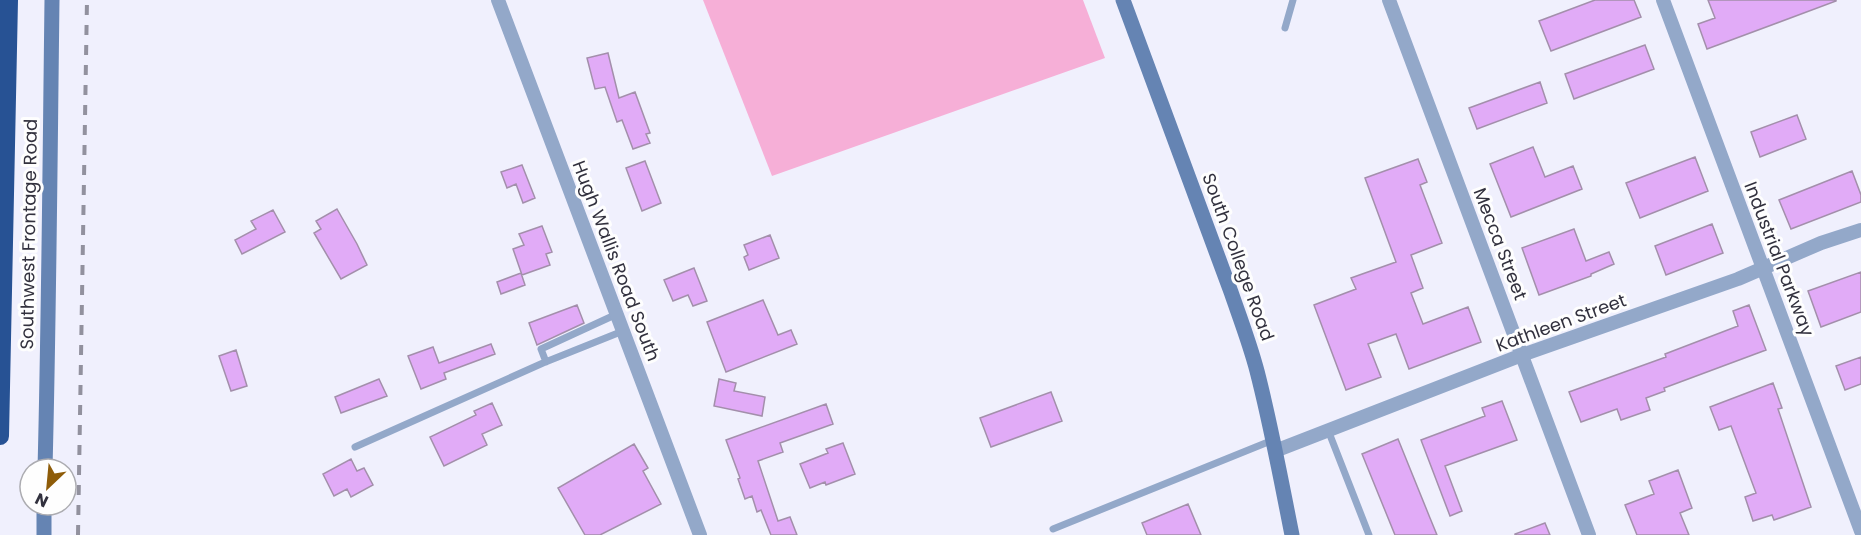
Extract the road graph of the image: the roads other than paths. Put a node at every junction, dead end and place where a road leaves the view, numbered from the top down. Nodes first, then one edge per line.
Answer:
1 (9, 0) edge
2 (52, 0) edge
3 (498, 0) edge
4 (1123, 0) edge
5 (1293, 0) edge
6 (1389, 0) edge
7 (1663, 0) edge
8 (1285, 28) dead end
9 (1861, 230) edge
10 (1764, 267) junction
11 (617, 314) junction
12 (1, 317) edge
13 (623, 331) junction
14 (1522, 355) junction
15 (546, 362) junction
16 (1328, 430) junction
17 (0, 436) edge
18 (1274, 446) junction
19 (355, 447) dead end
20 (45, 457) edge
21 (44, 517) edge
22 (1053, 529) dead end
23 (1861, 531) edge
24 (44, 535) edge
25 (700, 535) edge
26 (1292, 535) edge
27 (1369, 535) edge
28 (1589, 535) edge

1 - 12 highway
2 - 20 street, Southwest Frontage Road
3 - 11 street, Hugh Wallis Road South
4 - 18 street, South College Road
5 - 8 lane
6 - 14 street, Mecca Street
7 - 10 street, Industrial Parkway
9 - 10 street, Kathleen Street
10 - 14 street, Kathleen Street
10 - 23 street, Industrial Parkway
11 - 13 street, Hugh Wallis Road South
11 - 15 lane
12 - 17 highway
13 - 15 lane
13 - 25 street, Hugh Wallis Road South
14 - 16 street, Kathleen Street
14 - 28 street, Mecca Street
15 - 19 lane
16 - 18 street, Kathleen Street
16 - 27 lane
18 - 22 lane
18 - 26 street, South College Road
21 - 24 street

